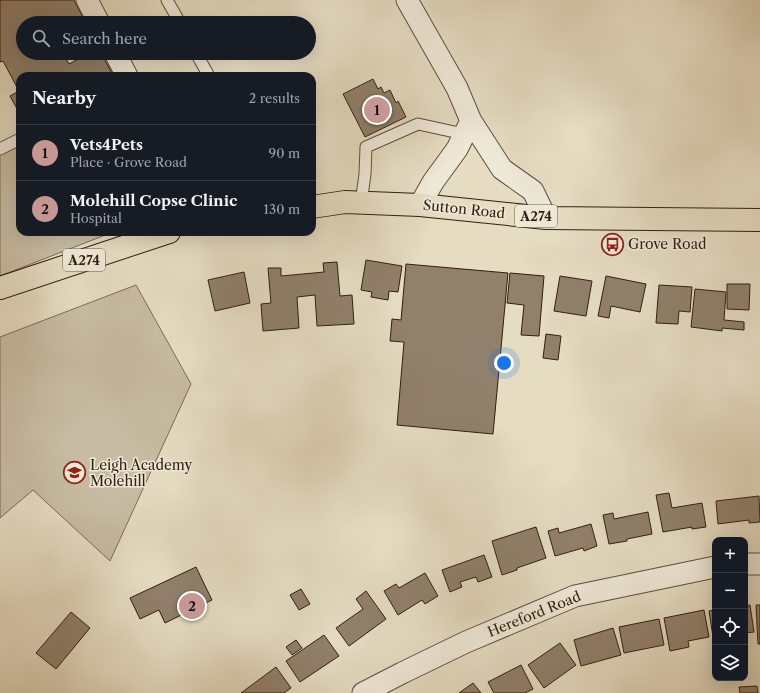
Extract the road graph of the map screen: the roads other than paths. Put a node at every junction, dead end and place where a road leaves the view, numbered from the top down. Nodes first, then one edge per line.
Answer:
1 (87, 0) edge
2 (167, 0) edge
3 (407, 0) edge
4 (95, 16) edge
5 (176, 16) edge
6 (119, 60) edge
7 (200, 60) edge
8 (125, 72) edge
9 (207, 72) edge
10 (467, 128) junction
11 (16, 141) edge
12 (0, 149) edge
13 (361, 203) junction
14 (420, 205) junction
15 (316, 206) edge
16 (546, 218) junction
17 (760, 220) edge
18 (157, 236) edge
19 (0, 288) edge
20 (748, 564) edge
21 (760, 564) edge
22 (712, 568) edge
23 (363, 693) edge

1 - 4 street
2 - 5 lane
3 - 10 street
6 - 8 street
7 - 9 lane
10 - 13 lane
10 - 14 street
10 - 16 street
11 - 12 lane
13 - 14 main road, Sutton Road / A274
13 - 15 main road, Sutton Road / A274
14 - 16 main road, Sutton Road / A274
16 - 17 main road, Sutton Road / A274
18 - 19 main road, A274
20 - 21 street
22 - 23 street, Hereford Road

